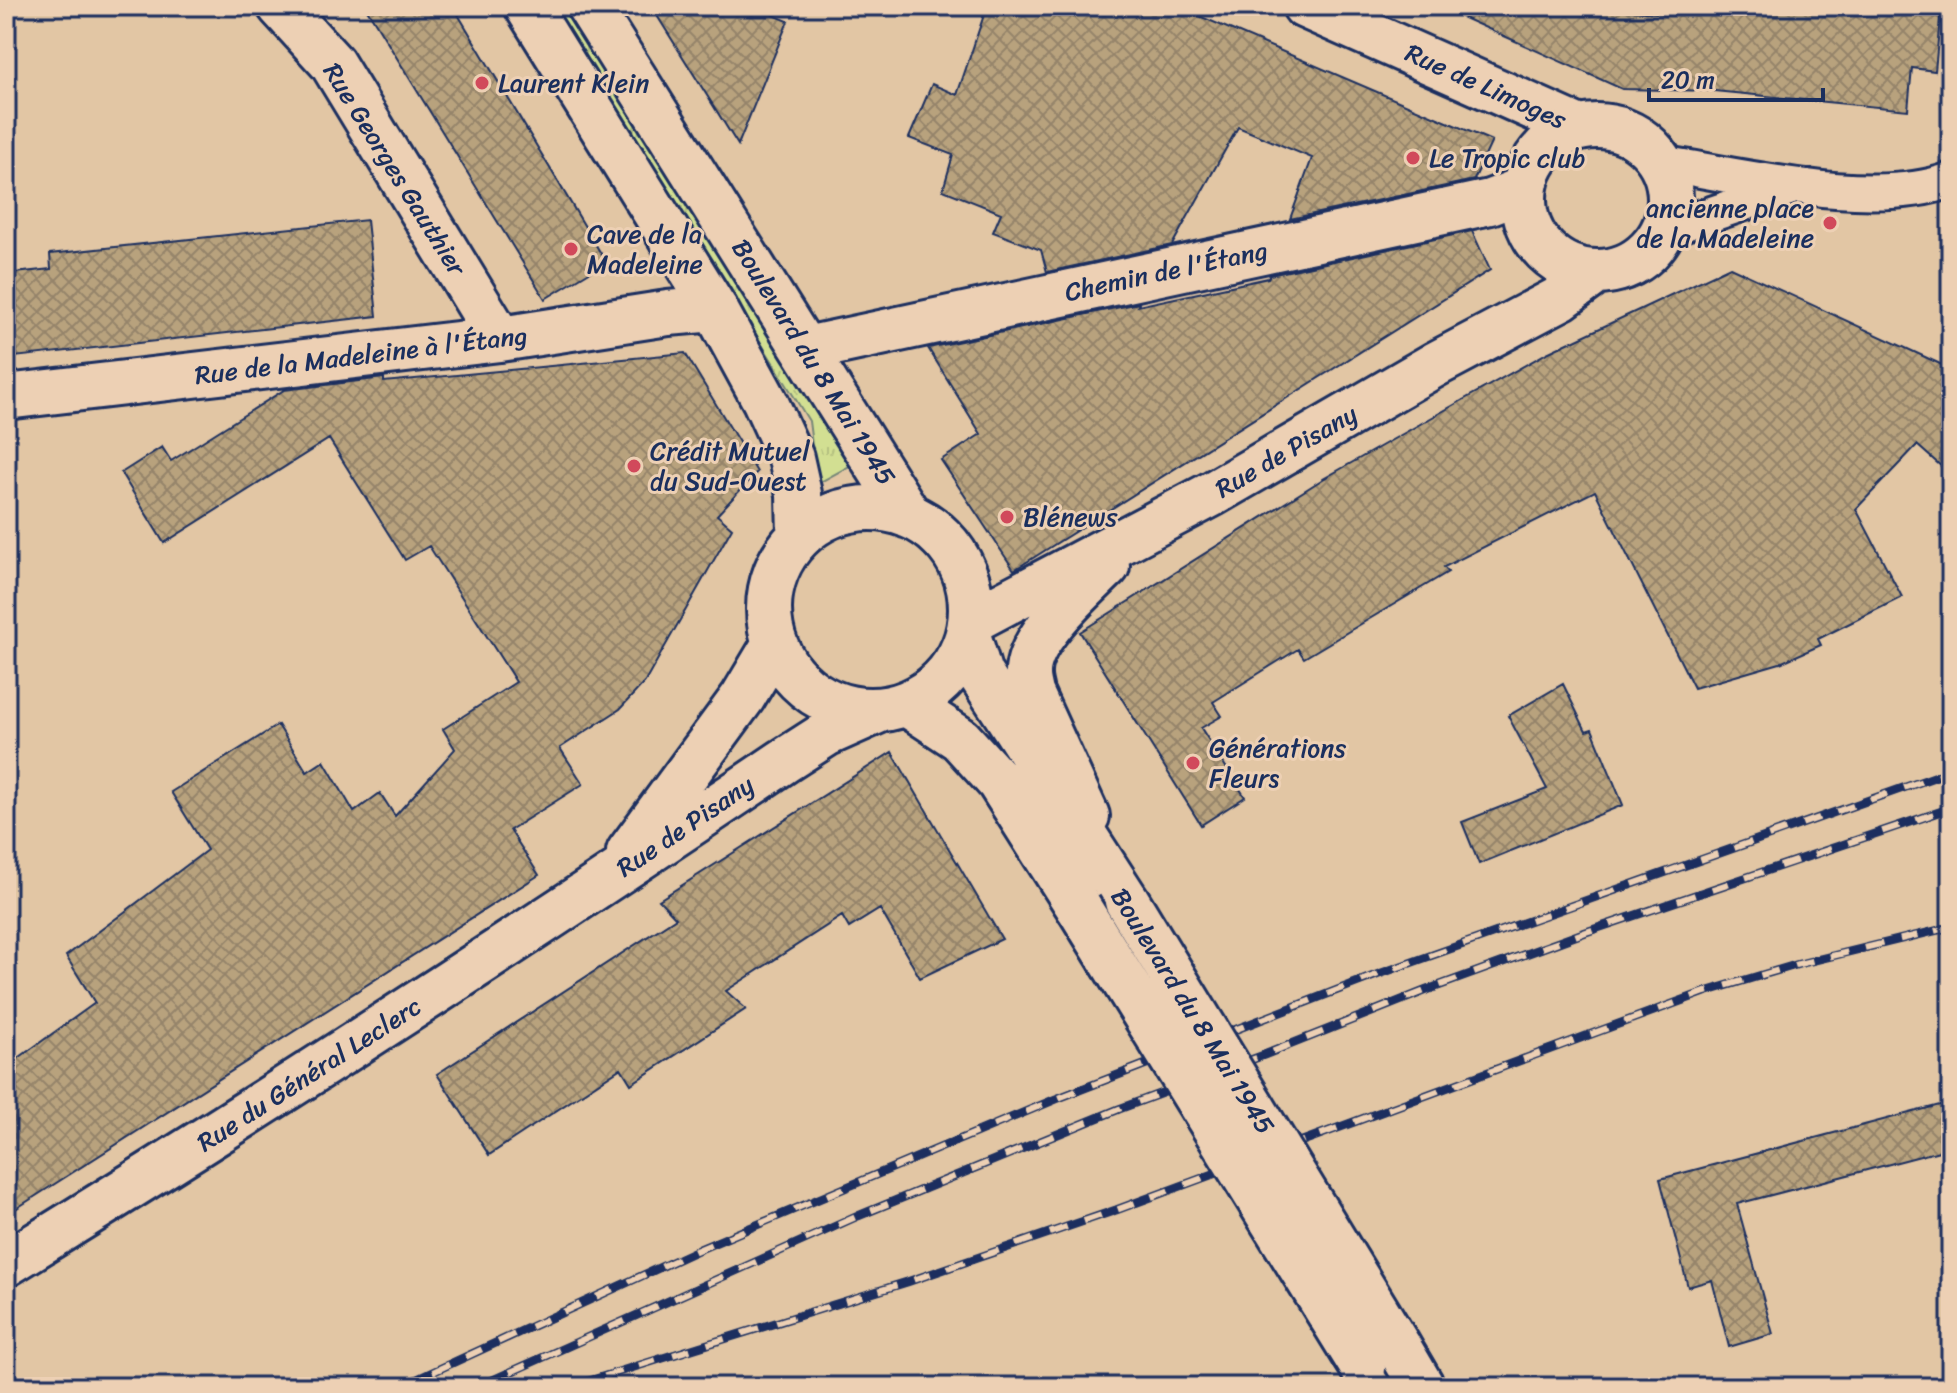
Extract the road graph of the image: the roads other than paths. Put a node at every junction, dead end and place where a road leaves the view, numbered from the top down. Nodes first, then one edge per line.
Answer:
1 (280, 6) edge
2 (527, 6) edge
3 (589, 6) edge
4 (1305, 6) edge
5 (1580, 128) junction
6 (1660, 163) junction
7 (1951, 180) edge
8 (1799, 185) junction
9 (1524, 189) junction
10 (1664, 230) junction
11 (1595, 273) junction
12 (715, 309) junction
13 (500, 339) junction
14 (806, 349) junction
15 (6, 397) edge
16 (909, 516) junction
17 (1147, 526) junction
18 (800, 536) junction
19 (970, 628) junction
20 (774, 645) junction
21 (893, 707) junction
22 (609, 879) junction
23 (1127, 901) junction
24 (6, 1264) edge
25 (1379, 1367) edge
26 (1422, 1387) edge

1 - 13 street, Rue Georges Gauthier
2 - 12 street
3 - 14 street, Boulevard du 8 Mai 1945
4 - 5 street, Rue de Limoges
5 - 6 street
5 - 9 street
6 - 8 lane
6 - 10 street
7 - 8 lane
8 - 10 lane
9 - 11 street
9 - 14 street, Chemin de l'Étang
10 - 11 street
11 - 17 street, Rue de Pisany
12 - 13 street, Rue de la Madeleine à l'Étang
12 - 18 street
13 - 15 street, Rue de la Madeleine à l'Étang
14 - 16 street, Boulevard du 8 Mai 1945
16 - 18 street
16 - 19 street
17 - 19 street, Rue de Pisany
17 - 23 street
18 - 20 street
19 - 21 street
19 - 23 street, Boulevard du 8 Mai 1945
20 - 21 street
20 - 22 street, Rue de Pisany
21 - 22 street, Rue de Pisany
21 - 25 street, Boulevard du 8 Mai 1945, bridge
22 - 24 street, Rue du Général Leclerc
23 - 25 street, Boulevard du 8 Mai 1945, bridge
25 - 26 street, Boulevard du 8 Mai 1945

